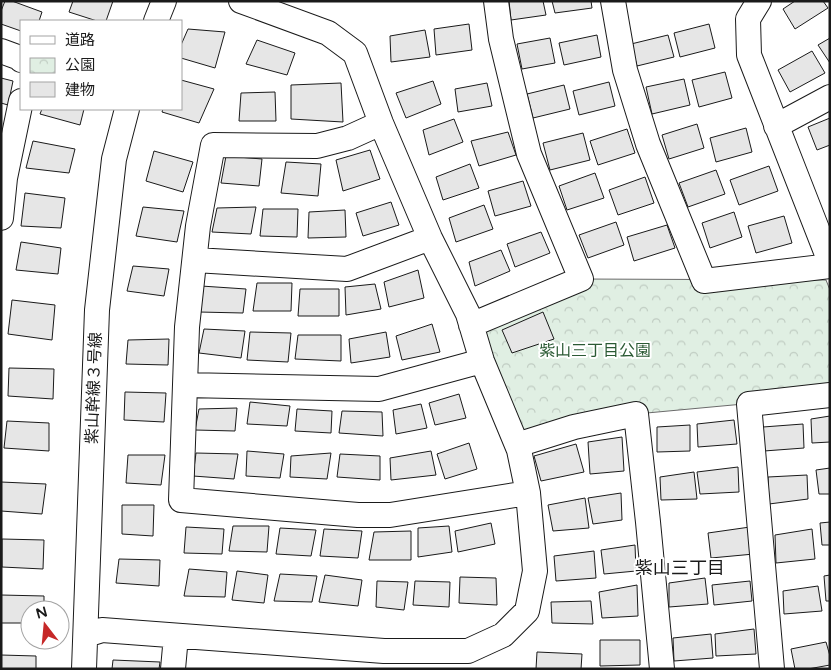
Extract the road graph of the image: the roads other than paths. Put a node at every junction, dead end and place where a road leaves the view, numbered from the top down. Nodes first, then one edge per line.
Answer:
1 (164, 1) edge
2 (496, 1) edge
3 (613, 1) edge
4 (759, 1) edge
5 (254, 3) edge
6 (156, 20) edge
7 (1, 51) edge
8 (20, 58) edge
9 (830, 97) edge
10 (20, 105) edge
11 (127, 110) edge
12 (381, 123) junction
13 (776, 126) junction
14 (3, 178) edge
15 (1, 218) edge
16 (823, 225) edge
17 (430, 238) junction
18 (195, 260) junction
19 (830, 264) edge
20 (471, 325) junction
21 (482, 361) junction
22 (185, 385) junction
23 (830, 395) edge
24 (517, 445) junction
25 (528, 492) junction
26 (86, 635) junction
27 (176, 636) junction
28 (84, 669) edge
29 (174, 669) edge
30 (662, 669) edge
31 (772, 669) edge

1 - 6 street
2 - 20 street
3 - 19 street
4 - 13 street
5 - 12 street
7 - 8 street
9 - 13 street
10 - 14 street
11 - 26 street, 紫山幹線３号線
12 - 17 street
12 - 18 street
13 - 16 street
14 - 15 street
16 - 19 street
17 - 18 street
17 - 20 street
18 - 22 street
20 - 21 street
21 - 22 street
21 - 24 street
22 - 25 street
23 - 31 street
24 - 25 street
24 - 30 street
25 - 27 street
26 - 27 street
26 - 28 street, 紫山幹線３号線
27 - 29 street

